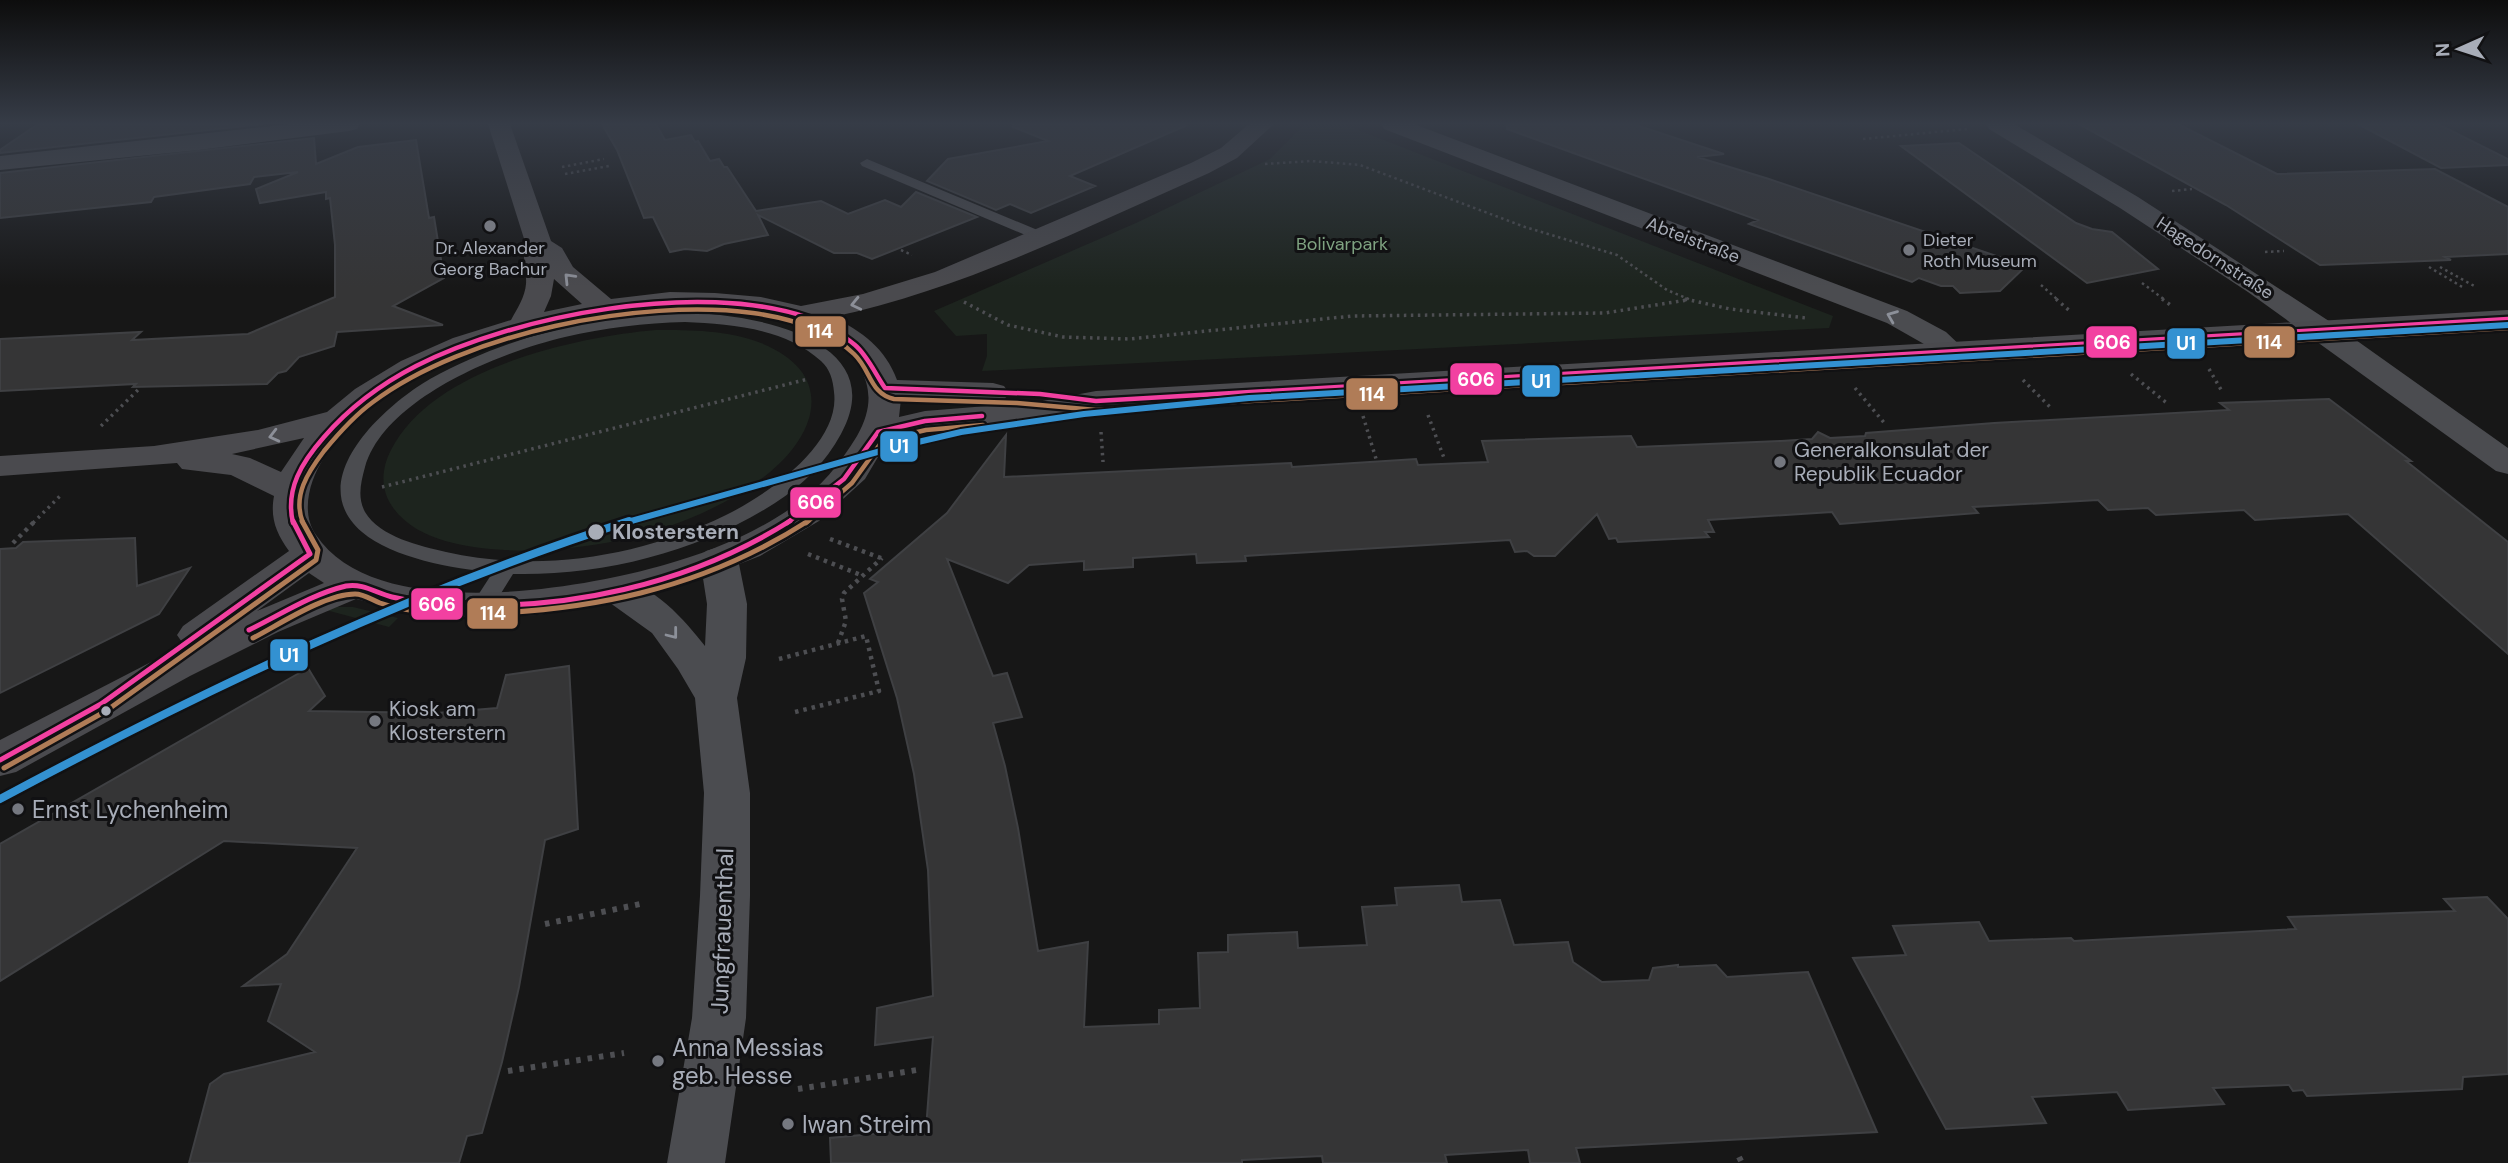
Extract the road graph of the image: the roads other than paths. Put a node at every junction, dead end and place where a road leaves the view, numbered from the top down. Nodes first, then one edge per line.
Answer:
1 (517, 178) edge
2 (903, 178) edge
3 (1176, 178) edge
4 (1534, 178) edge
5 (2081, 178) edge
6 (1042, 237) junction
7 (539, 245) junction
8 (951, 288) junction
9 (603, 307) junction
10 (658, 310) junction
11 (803, 315) junction
12 (2508, 319) edge
13 (523, 325) junction
14 (2322, 330) junction
15 (852, 340) junction
16 (485, 348) junction
17 (1951, 350) junction
18 (885, 388) junction
19 (1099, 415) junction
20 (340, 419) junction
21 (878, 432) junction
22 (154, 456) junction
23 (2508, 464) edge
24 (0, 466) edge
25 (292, 491) junction
26 (790, 503) junction
27 (310, 554) junction
28 (719, 559) junction
29 (506, 568) junction
30 (355, 585) junction
31 (620, 591) junction
32 (482, 606) junction
33 (716, 698) junction
34 (101, 704) junction
35 (0, 760) edge
36 (696, 1163) edge

1 - 7 main road
2 - 6 lane
3 - 6 main road
17 -> 4 street, Abteistraße
5 - 14 street, Hagedornstraße
6 - 8 main road
9 -> 7 main road
7 - 13 main road
8 -> 11 main road
8 - 15 main road
9 - 10 main road
9 - 13 main road
10 - 11 main road
10 - 16 lane
10 - 26 lane
11 - 15 main road
12 - 14 main road
13 - 16 main road
14 - 17 main road
14 - 23 street, Hagedornstraße
15 - 18 main road
16 - 20 main road
16 - 29 lane
17 - 19 main road
18 - 19 main road
18 - 21 main road
19 - 21 main road
20 -> 22 main road
20 - 25 main road
21 - 26 main road
22 - 24 main road
22 - 25 main road
25 - 27 main road
26 - 28 main road
26 - 29 lane
27 - 30 main road
27 - 34 main road
28 - 31 main road
28 - 33 street, Jungfrauenthal
29 - 32 lane
30 - 32 main road
30 - 34 main road
31 - 32 main road
31 -> 33 street, Jungfrauenthal
33 - 36 street, Jungfrauenthal
34 - 35 main road

